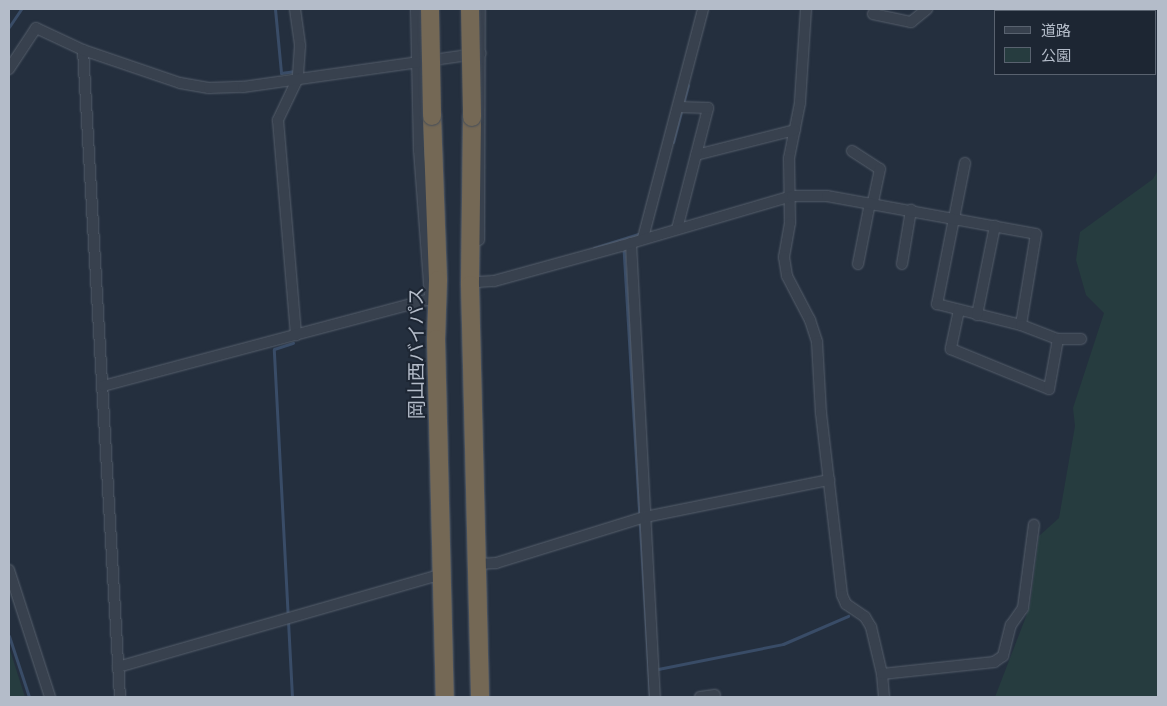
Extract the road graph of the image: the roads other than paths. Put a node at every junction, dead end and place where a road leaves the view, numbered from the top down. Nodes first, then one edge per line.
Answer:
1 (295, 9) edge
2 (416, 9) edge
3 (430, 9) edge
4 (470, 9) edge
5 (480, 9) edge
6 (703, 9) edge
7 (806, 9) edge
8 (927, 9) edge
9 (872, 14) dead end
10 (83, 50) junction
11 (481, 53) junction
12 (417, 62) junction
13 (9, 69) edge
14 (298, 78) junction
15 (682, 107) junction
16 (795, 130) junction
17 (852, 151) dead end
18 (696, 155) junction
19 (965, 162) dead end
20 (792, 196) junction
21 (872, 203) junction
22 (911, 210) junction
23 (954, 218) junction
24 (995, 226) junction
25 (677, 228) junction
26 (643, 238) junction
27 (626, 245) junction
28 (858, 264) dead end
29 (902, 264) dead end
30 (478, 282) junction
31 (430, 300) junction
32 (959, 310) junction
33 (977, 315) junction
34 (1021, 325) junction
35 (296, 334) junction
36 (1058, 338) junction
37 (436, 339) junction
38 (1081, 339) dead end
39 (473, 360) junction
40 (103, 386) junction
41 (829, 480) junction
42 (642, 518) junction
43 (1034, 526) dead end
44 (478, 564) junction
45 (9, 570) edge
46 (442, 574) junction
47 (118, 668) junction
48 (882, 674) junction
49 (715, 695) dead end
50 (50, 697) edge
51 (120, 697) edge
52 (445, 697) edge
53 (480, 697) edge
54 (655, 697) edge
55 (700, 697) edge
56 (884, 697) edge

1 - 14 street
2 - 12 street
3 - 37 highway, 岡山西バイパス, bridge
4 - 39 highway, bridge
5 - 11 street
6 - 15 street
7 - 16 street
8 - 9 street
10 - 13 street
10 - 14 street
10 - 40 street
11 - 12 street
11 - 30 street
12 - 14 street
12 - 31 street
14 - 35 street
15 - 18 street
15 - 26 street
16 - 18 street
16 - 20 street
17 - 21 street
18 - 25 street
19 - 23 street
20 - 21 street
20 - 25 street
20 - 41 street
21 - 22 street
21 - 28 street
22 - 23 street
22 - 29 street
23 - 24 street
23 - 32 street
24 - 33 street
24 - 34 street
25 - 26 street
26 - 27 street
27 - 30 street
27 - 42 street
30 - 39 street
31 - 35 street
31 - 37 street
32 - 33 street
32 - 36 street
33 - 34 street
34 - 36 street
35 - 40 street
36 - 38 street
37 - 46 highway, 岡山西バイパス
39 - 44 highway
40 - 47 street
41 - 42 street
41 - 48 street
42 - 44 street
42 - 54 street
43 - 48 street
44 - 53 highway
45 - 50 street
46 - 47 street
46 - 52 highway, 岡山西バイパス
47 - 51 street
48 - 56 street
49 - 55 street

